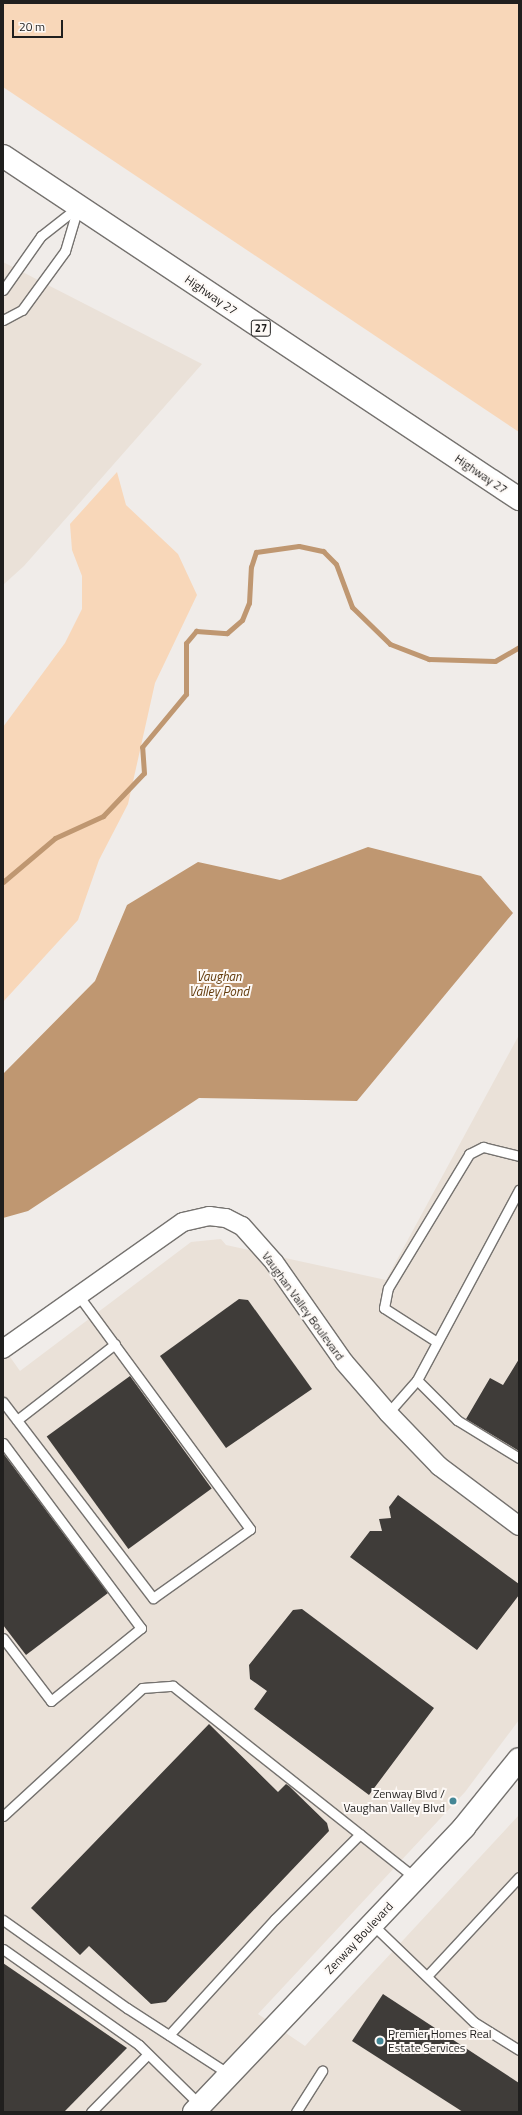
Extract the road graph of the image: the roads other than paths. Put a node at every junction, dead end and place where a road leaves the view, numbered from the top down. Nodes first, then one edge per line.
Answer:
1 (3, 156) edge
2 (78, 207) junction
3 (3, 290) edge
4 (3, 320) edge
5 (519, 500) edge
6 (519, 1156) edge
7 (519, 1190) edge
8 (79, 1296) junction
9 (437, 1342) junction
10 (115, 1344) junction
11 (3, 1349) edge
12 (416, 1380) junction
13 (3, 1402) edge
14 (388, 1413) junction
15 (17, 1420) junction
16 (3, 1443) edge
17 (519, 1458) edge
18 (519, 1526) edge
19 (3, 1638) edge
20 (519, 1759) edge
21 (3, 1816) edge
22 (360, 1834) junction
23 (519, 1877) edge
24 (415, 1878) junction
25 (3, 1920) edge
26 (372, 1924) junction
27 (3, 1949) edge
28 (427, 1976) junction
29 (169, 2035) junction
30 (519, 2050) edge
31 (148, 2054) junction
32 (322, 2071) dead end
33 (229, 2074) junction
34 (197, 2109) edge
35 (91, 2112) edge
36 (296, 2112) edge

1 - 2 main road, Highway 27 / 27
2 - 3 lane
2 - 4 lane
2 - 5 main road, Highway 27 / 27
6 - 9 lane
7 - 9 lane
8 - 10 lane
8 - 11 street, Vaughan Valley Boulevard
8 - 14 street, Vaughan Valley Boulevard
9 - 12 lane
10 - 15 lane
10 - 15 lane
12 - 14 lane
12 - 17 lane
13 - 15 lane
14 - 18 street, Vaughan Valley Boulevard
16 - 19 lane
20 - 24 main road, Zenway Boulevard
21 - 22 lane
22 - 24 lane
22 - 29 lane
23 - 28 lane
24 - 26 main road, Zenway Boulevard
25 - 29 lane
26 - 28 lane
26 - 33 main road, Zenway Boulevard
27 - 31 lane
28 - 30 lane
29 - 33 lane
31 - 34 lane
31 - 35 lane
32 - 36 lane
33 - 34 main road, Zenway Boulevard

